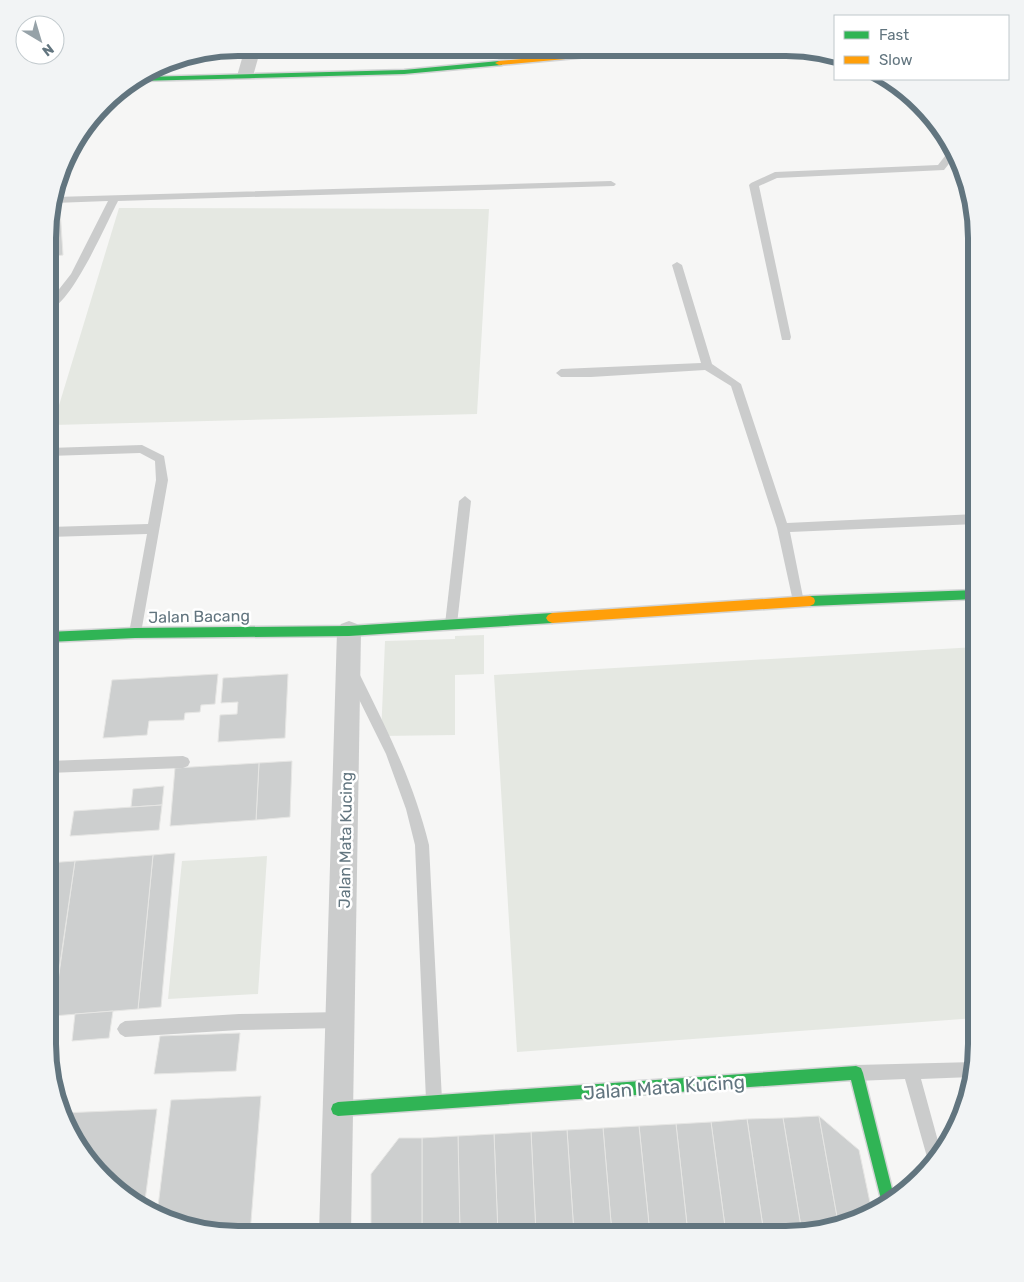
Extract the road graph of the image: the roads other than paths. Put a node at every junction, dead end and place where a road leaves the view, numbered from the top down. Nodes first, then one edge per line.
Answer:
1 (251, 56) edge
2 (577, 56) edge
3 (245, 76) junction
4 (151, 79) edge
5 (949, 158) edge
6 (611, 184) dead end
7 (115, 198) junction
8 (61, 200) edge
9 (677, 265) dead end
10 (56, 301) edge
11 (786, 337) dead end
12 (707, 366) junction
13 (561, 373) dead end
14 (56, 452) edge
15 (465, 501) dead end
16 (968, 519) edge
17 (783, 528) junction
18 (153, 529) junction
19 (56, 532) edge
20 (968, 594) edge
21 (798, 602) junction
22 (451, 624) junction
23 (349, 631) junction
24 (136, 633) junction
25 (56, 637) edge
26 (349, 666) junction
27 (183, 762) dead end
28 (56, 767) edge
29 (340, 1020) junction
30 (124, 1029) dead end
31 (966, 1069) edge
32 (911, 1072) junction
33 (856, 1073) junction
34 (434, 1103) junction
35 (338, 1109) junction
36 (933, 1150) edge
37 (886, 1195) edge
38 (335, 1226) edge

1 - 3 street
2 - 3 street
3 - 4 street
5 - 11 lane
6 - 7 lane
7 - 8 lane
7 - 10 lane
9 - 12 lane
12 - 13 lane
12 - 17 lane
14 - 18 lane
15 - 22 lane
16 - 17 lane
17 - 21 lane
18 - 19 lane
18 - 24 lane
20 - 21 street, Jalan Bacang
21 - 22 street, Jalan Bacang
22 - 23 street, Jalan Bacang
23 - 24 street, Jalan Bacang
23 - 26 street, Jalan Mata Kucing
24 - 25 street, Jalan Bacang
26 - 29 street, Jalan Mata Kucing
26 - 34 lane
27 - 28 lane
29 - 30 lane
29 - 35 street, Jalan Mata Kucing
31 - 32 lane
32 - 33 lane
32 - 36 lane
33 - 34 street, Jalan Mata Kucing
33 - 37 street
34 - 35 street, Jalan Mata Kucing
35 - 38 street, Jalan Mata Kucing

